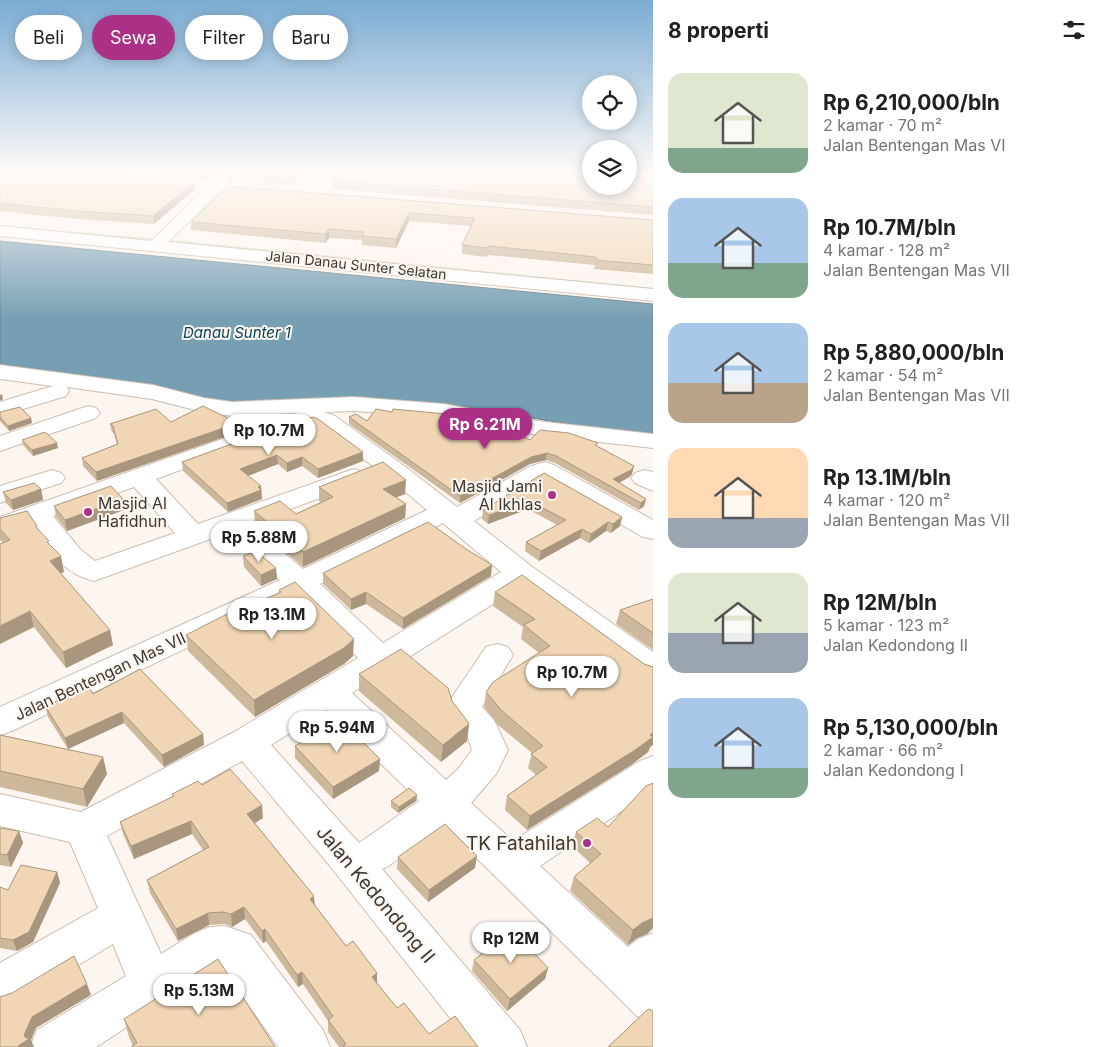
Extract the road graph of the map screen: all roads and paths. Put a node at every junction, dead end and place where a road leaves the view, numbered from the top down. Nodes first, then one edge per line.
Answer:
1 (179, 223) edge
2 (0, 226) edge
3 (0, 231) edge
4 (159, 242) junction
5 (653, 288) edge
6 (653, 294) edge
7 (0, 372) edge
8 (58, 391) dead end
9 (0, 409) edge
10 (88, 413) dead end
11 (653, 441) edge
12 (0, 444) edge
13 (386, 464) junction
14 (140, 476) junction
15 (52, 478) dead end
16 (0, 495) edge
17 (36, 513) junction
18 (450, 516) junction
19 (232, 523) junction
20 (0, 526) edge
21 (653, 531) edge
22 (193, 536) junction
23 (521, 573) junction
24 (300, 582) junction
25 (497, 655) dead end
26 (380, 660) junction
27 (650, 663) edge
28 (329, 692) junction
29 (0, 722) edge
30 (247, 742) junction
31 (653, 771) edge
32 (445, 803) junction
33 (0, 810) edge
34 (84, 829) junction
35 (373, 855) dead end
36 (509, 865) junction
37 (123, 916) junction
38 (644, 976) edge
39 (153, 986) junction
40 (0, 987) edge
41 (56, 1046) edge
42 (306, 1047) edge
43 (503, 1047) edge

1 - 4 street
2 - 4 street, Jalan Danau Sunter Selatan
3 - 4 street, Jalan Danau Sunter Selatan
4 - 5 street, Jalan Danau Sunter Selatan
4 - 6 street, Jalan Danau Sunter Selatan
7 - 11 street
8 - 9 street
10 - 12 street
13 - 14 street
13 - 18 street
13 - 19 street
14 - 17 street
14 - 22 street
15 - 16 street
17 - 20 street
17 - 22 street
18 - 21 street, Jalan Bentengan Mas VII
18 - 23 street
18 - 24 street, Jalan Bentengan Mas VII
19 - 22 street
19 - 24 street
23 - 26 street
23 - 27 street
24 - 26 street
24 - 29 street, Jalan Bentengan Mas VII
25 - 32 street
26 - 28 street
28 - 30 street
28 - 32 street
30 - 34 street
30 - 43 street, Jalan Kedondong II
31 - 36 street
32 - 35 street
32 - 36 street
33 - 34 street
34 - 37 street
36 - 38 street
37 - 39 street
37 - 40 street
39 - 41 street
39 - 42 street

